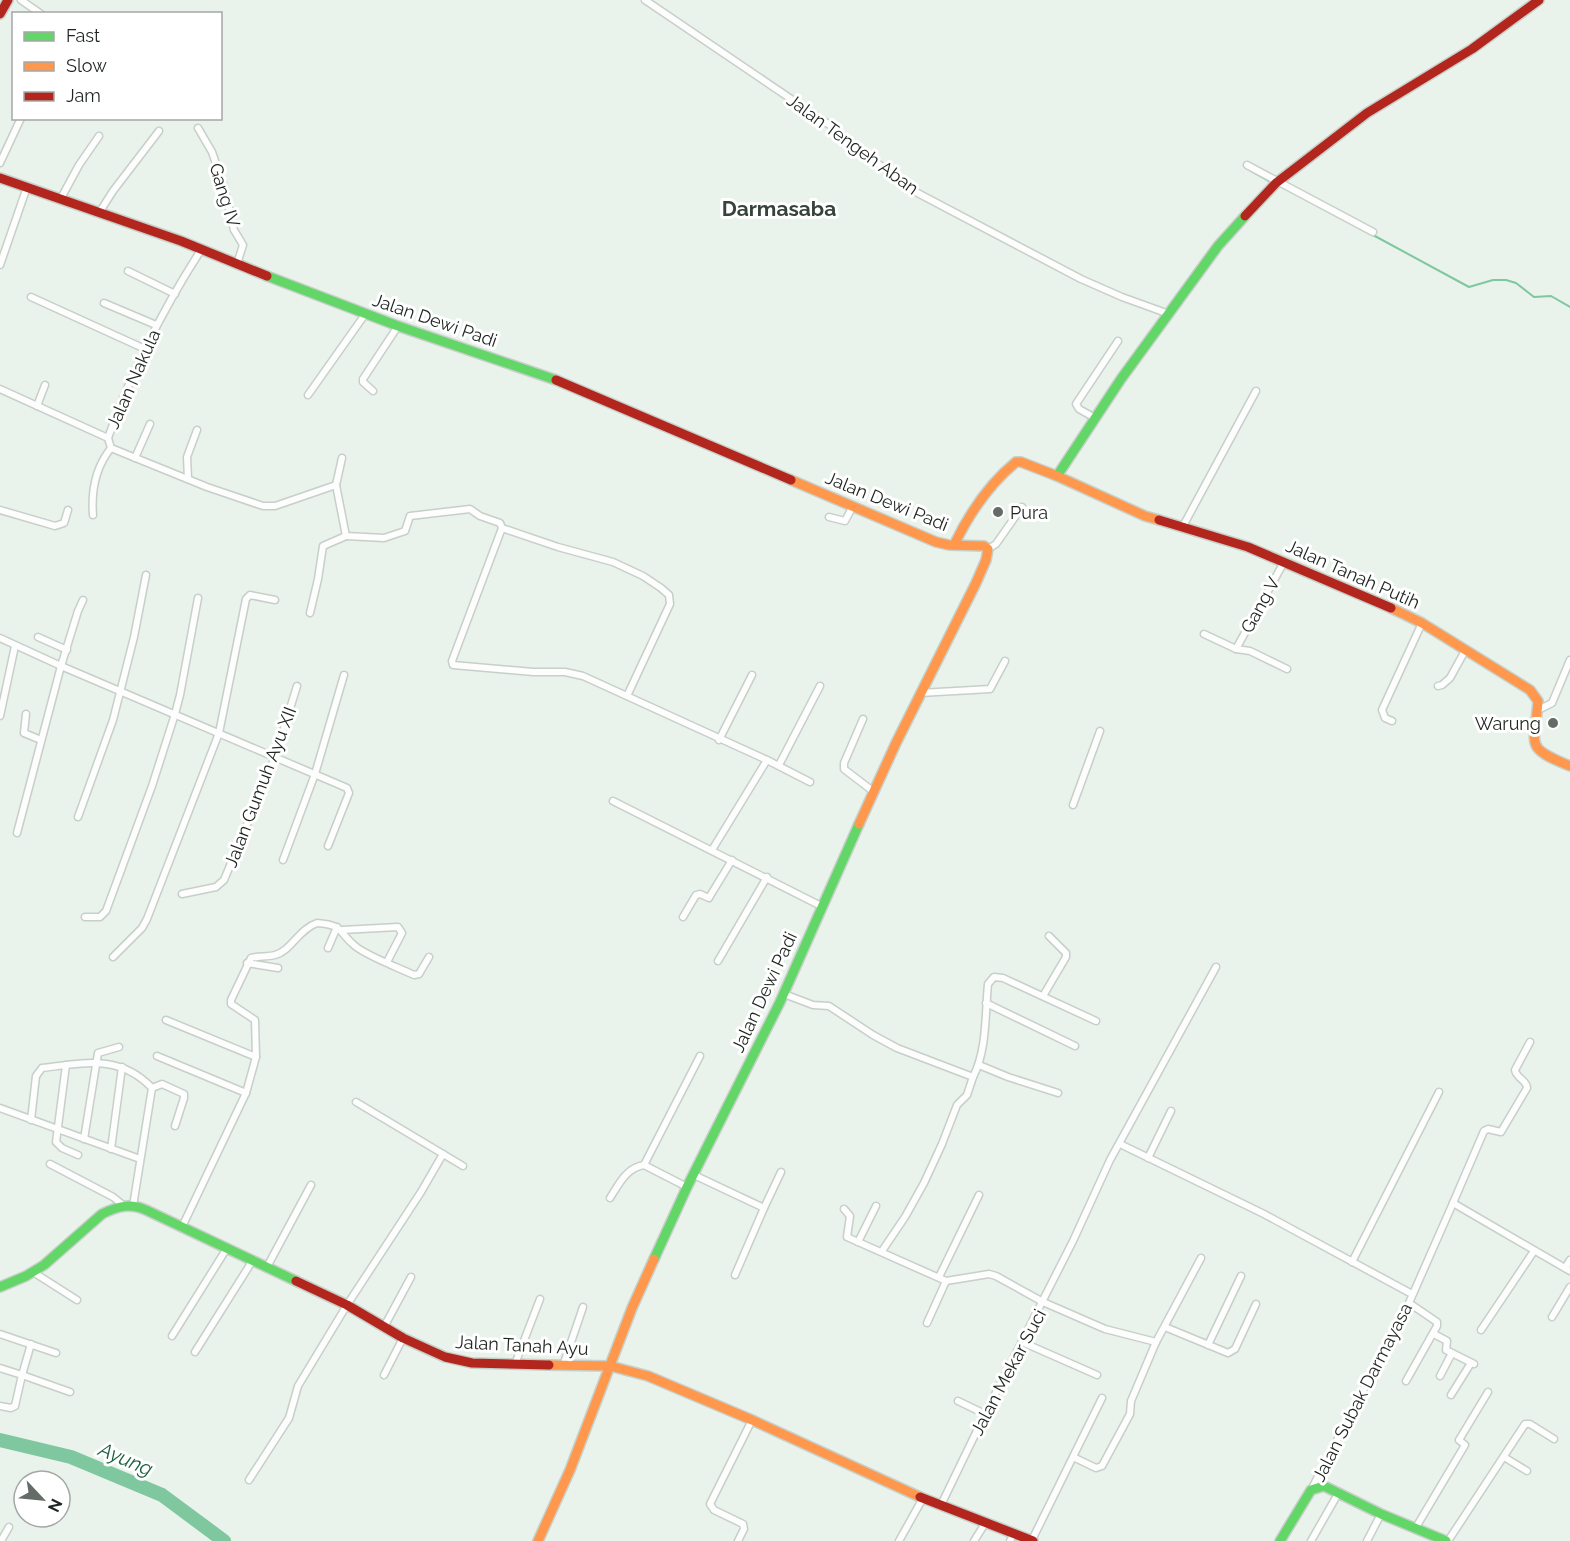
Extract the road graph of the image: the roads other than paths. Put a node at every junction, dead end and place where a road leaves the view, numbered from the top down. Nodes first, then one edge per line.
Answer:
1 (21, 0) edge
2 (645, 0) edge
3 (1539, 0) edge
4 (8, 1) edge
5 (38, 12) edge
6 (0, 14) edge
7 (20, 120) edge
8 (198, 128) dead end
9 (159, 131) dead end
10 (99, 136) dead end
11 (0, 163) edge
12 (1247, 165) dead end
13 (0, 178) edge
14 (1275, 184) junction
15 (27, 187) junction
16 (60, 200) junction
17 (99, 213) junction
18 (1373, 232) dead end
19 (201, 250) junction
20 (238, 264) junction
21 (0, 265) edge
22 (128, 271) dead end
23 (175, 294) junction
24 (31, 297) dead end
25 (104, 303) dead end
26 (366, 314) junction
27 (1169, 314) junction
28 (156, 325) junction
29 (398, 326) junction
30 (1118, 341) dead end
31 (145, 349) junction
32 (45, 385) dead end
33 (0, 389) edge
34 (373, 391) dead end
35 (1256, 391) dead end
36 (308, 395) dead end
37 (37, 406) junction
38 (1095, 418) junction
39 (150, 424) dead end
40 (197, 430) dead end
41 (108, 438) junction
42 (111, 448) junction
43 (135, 458) junction
44 (342, 458) dead end
45 (1057, 476) junction
46 (188, 479) junction
47 (337, 489) junction
48 (853, 506) junction
49 (1023, 507) dead end
50 (0, 510) edge
51 (68, 510) dead end
52 (93, 515) dead end
53 (829, 517) dead end
54 (502, 528) junction
55 (1182, 528) junction
56 (346, 536) junction
57 (954, 545) junction
58 (988, 549) junction
59 (1284, 562) junction
60 (146, 575) dead end
61 (198, 598) dead end
62 (83, 600) dead end
63 (275, 600) dead end
64 (310, 613) dead end
65 (1422, 623) junction
66 (1204, 634) dead end
67 (38, 637) dead end
68 (0, 638) edge
69 (15, 646) junction
70 (1236, 649) junction
71 (1466, 649) junction
72 (67, 650) junction
73 (1570, 660) edge
74 (1005, 661) dead end
75 (61, 666) junction
76 (1287, 669) dead end
77 (344, 675) dead end
78 (752, 675) dead end
79 (297, 686) dead end
80 (820, 686) dead end
81 (1438, 686) dead end
82 (119, 691) junction
83 (921, 692) junction
84 (627, 696) junction
85 (1538, 710) junction
86 (26, 714) dead end
87 (175, 714) junction
88 (0, 716) edge
89 (863, 719) dead end
90 (1392, 721) dead end
91 (1100, 731) dead end
92 (219, 733) junction
93 (41, 740) junction
94 (719, 740) junction
95 (274, 757) junction
96 (767, 760) junction
97 (779, 765) junction
98 (1570, 766) edge
99 (315, 774) junction
100 (810, 782) dead end
101 (874, 792) junction
102 (613, 801) dead end
103 (1073, 805) dead end
104 (78, 817) dead end
105 (17, 833) dead end
106 (328, 846) dead end
107 (712, 850) junction
108 (283, 860) dead end
109 (732, 860) junction
110 (767, 877) junction
111 (182, 894) dead end
112 (821, 906) junction
113 (84, 916) dead end
114 (683, 917) dead end
115 (340, 929) junction
116 (1049, 936) dead end
117 (328, 948) dead end
118 (113, 957) dead end
119 (429, 957) dead end
120 (718, 961) dead end
121 (387, 962) junction
122 (248, 963) junction
123 (1216, 967) dead end
124 (278, 968) dead end
125 (1043, 996) junction
126 (782, 998) junction
127 (986, 1003) junction
128 (166, 1020) dead end
129 (1096, 1021) dead end
130 (1530, 1042) dead end
131 (1075, 1046) dead end
132 (119, 1047) dead end
133 (157, 1056) dead end
134 (700, 1056) dead end
135 (256, 1057) junction
136 (96, 1062) junction
137 (66, 1065) junction
138 (979, 1065) junction
139 (122, 1067) junction
140 (973, 1077) junction
141 (152, 1088) junction
142 (1439, 1092) dead end
143 (246, 1093) junction
144 (1058, 1093) dead end
145 (356, 1102) dead end
146 (0, 1108) edge
147 (1171, 1112) dead end
148 (31, 1120) junction
149 (176, 1126) dead end
150 (57, 1130) junction
151 (84, 1139) junction
152 (1120, 1144) junction
153 (111, 1149) junction
154 (442, 1154) junction
155 (78, 1155) dead end
156 (140, 1158) junction
157 (1148, 1158) junction
158 (50, 1164) dead end
159 (644, 1165) junction
160 (463, 1166) dead end
161 (781, 1173) dead end
162 (694, 1175) junction
163 (311, 1185) dead end
164 (687, 1187) junction
165 (979, 1195) dead end
166 (610, 1198) dead end
167 (1453, 1203) junction
168 (123, 1205) junction
169 (134, 1206) junction
170 (876, 1206) dead end
171 (764, 1208) junction
172 (844, 1209) dead end
173 (182, 1227) junction
174 (858, 1242) junction
175 (227, 1248) junction
176 (882, 1251) junction
177 (1534, 1251) junction
178 (1201, 1258) dead end
179 (253, 1260) junction
180 (1570, 1260) edge
181 (1352, 1262) junction
182 (267, 1267) junction
183 (1567, 1270) edge
184 (33, 1272) junction
185 (735, 1275) dead end
186 (1241, 1276) dead end
187 (411, 1277) dead end
188 (939, 1277) junction
189 (946, 1281) junction
190 (0, 1287) edge
191 (1570, 1287) edge
192 (1412, 1294) junction
193 (540, 1299) dead end
194 (77, 1300) dead end
195 (1043, 1302) junction
196 (1408, 1303) junction
197 (1256, 1304) dead end
198 (347, 1305) junction
199 (584, 1307) dead end
200 (1552, 1317) dead end
201 (927, 1323) dead end
202 (384, 1327) junction
203 (1165, 1328) junction
204 (1482, 1330) dead end
205 (0, 1334) edge
206 (1434, 1334) junction
207 (172, 1336) dead end
208 (403, 1338) junction
209 (1022, 1342) junction
210 (1156, 1342) junction
211 (31, 1344) junction
212 (1208, 1345) junction
213 (195, 1352) dead end
214 (56, 1353) dead end
215 (1452, 1353) junction
216 (515, 1364) junction
217 (564, 1364) junction
218 (610, 1366) junction
219 (0, 1368) edge
220 (22, 1375) junction
221 (384, 1375) dead end
222 (1097, 1375) dead end
223 (1440, 1376) dead end
224 (1406, 1381) dead end
225 (70, 1392) dead end
226 (1488, 1392) dead end
227 (1451, 1395) dead end
228 (1102, 1398) dead end
229 (958, 1401) dead end
230 (0, 1406) edge
231 (985, 1414) junction
232 (752, 1420) junction
233 (1554, 1439) dead end
234 (1073, 1457) junction
235 (1504, 1457) junction
236 (1527, 1471) dead end
237 (249, 1480) dead end
238 (1311, 1490) junction
239 (1339, 1492) junction
240 (923, 1498) junction
241 (941, 1505) junction
242 (1381, 1514) junction
243 (986, 1522) junction
244 (9, 1527) dead end
245 (1415, 1529) junction
246 (1012, 1537) edge
247 (1, 1541) edge
248 (538, 1541) edge
249 (738, 1541) edge
250 (899, 1541) edge
251 (974, 1541) edge
252 (1032, 1541) edge
253 (1280, 1541) edge
254 (1311, 1541) edge
255 (1367, 1541) edge
256 (1447, 1541) edge

1 - 5 street
2 - 27 street, Jalan Tengeh Aban
3 - 14 street
4 - 6 street
7 - 11 street
8 - 20 street, Gang IV
9 - 17 street
10 - 16 street
12 - 14 street
13 - 15 street, Jalan Dewi Padi
14 - 18 street
14 - 27 street
15 - 16 street, Jalan Dewi Padi
15 - 21 street
16 - 17 street, Jalan Dewi Padi
17 - 19 street, Jalan Dewi Padi
19 - 20 street, Jalan Dewi Padi
19 - 23 street, Jalan Nakula
20 - 26 street, Jalan Dewi Padi
22 - 23 street
23 - 28 street, Jalan Nakula
24 - 31 street
25 - 28 street
26 - 29 street, Jalan Dewi Padi
26 - 36 street
27 - 38 street
28 - 31 street, Jalan Nakula
29 - 34 street
29 - 48 street, Jalan Dewi Padi
30 - 38 street
31 - 41 street, Jalan Nakula
32 - 37 street
33 - 37 street, Jalan Nakula
35 - 55 street
37 - 41 street, Jalan Nakula
38 - 45 street
39 - 43 street
40 - 46 street
41 - 42 street
42 - 43 street
42 - 52 street
43 - 46 street
44 - 47 street
45 - 55 street, Jalan Tanah Putih
45 - 57 street, Jalan Tanah Putih
46 - 47 street
47 - 56 street
48 - 53 street
48 - 57 street, Jalan Dewi Padi
49 - 58 street
50 - 51 street
54 - 56 street
54 - 84 street
54 - 84 street
55 - 59 street, Jalan Tanah Putih
56 - 64 street
57 - 58 street, Jalan Dewi Padi
58 - 83 street, Jalan Dewi Padi
59 - 65 street, Jalan Tanah Putih
59 - 70 street, Gang V
60 - 82 street
61 - 87 street
62 - 72 street
63 - 92 street
65 - 71 street, Jalan Tanah Putih
65 - 90 street
66 - 70 street, Gang V
67 - 72 street
68 - 69 street
69 - 75 street
69 - 88 street
70 - 76 street
71 - 81 street
71 - 85 street, Jalan Tanah Putih
72 - 75 street
73 - 85 street
74 - 83 street
75 - 82 street
75 - 93 street
77 - 99 street
78 - 94 street
79 - 95 street, Jalan Gumuh Ayu XII
80 - 97 street
82 - 87 street
82 - 104 street
83 - 101 street, Jalan Dewi Padi
84 - 94 street
85 - 98 street
86 - 93 street
87 - 92 street
87 - 113 street
89 - 101 street
91 - 103 street
92 - 95 street
92 - 118 street
93 - 105 street
94 - 96 street
95 - 99 street
95 - 111 street, Jalan Gumuh Ayu XII
96 - 97 street
96 - 107 street
97 - 100 street
99 - 106 street
99 - 108 street
101 - 112 street, Jalan Dewi Padi
102 - 107 street
107 - 109 street
109 - 110 street
109 - 114 street
110 - 112 street
110 - 120 street
112 - 126 street, Jalan Dewi Padi
115 - 117 street
115 - 121 street
115 - 121 street
115 - 122 street
116 - 125 street
119 - 121 street
122 - 124 street
122 - 135 street
123 - 152 street
125 - 127 street
125 - 129 street
126 - 140 street
126 - 162 street, Jalan Dewi Padi
127 - 131 street
127 - 138 street
128 - 135 street
130 - 167 street, Jalan Subak Darmayasa
132 - 136 street
133 - 143 street
134 - 159 street
135 - 143 street
136 - 137 street
136 - 139 street
136 - 151 street
137 - 148 street
137 - 150 street
138 - 140 street
138 - 144 street
139 - 141 street
139 - 153 street
140 - 176 street
141 - 149 street
141 - 156 street
142 - 181 street
143 - 173 street
145 - 154 street
146 - 148 street
147 - 157 street
148 - 150 street
150 - 151 street
150 - 155 street
151 - 153 street
152 - 157 street
152 - 195 street
153 - 156 street
154 - 160 street
154 - 198 street
156 - 169 street
157 - 181 street
158 - 168 street
159 - 164 street
159 - 166 street
161 - 171 street
162 - 164 street, Jalan Dewi Padi
162 - 171 street
163 - 182 street
164 - 218 street, Jalan Dewi Padi
165 - 188 street
167 - 177 street
167 - 192 street, Jalan Subak Darmayasa
168 - 169 street, Jalan Tanah Ayu
168 - 184 street
169 - 173 street, Jalan Tanah Ayu
170 - 174 street
171 - 185 street
172 - 174 street
173 - 175 street, Jalan Tanah Ayu
174 - 176 street
175 - 179 street, Jalan Tanah Ayu
175 - 207 street
176 - 188 street
177 - 183 street
177 - 204 street
178 - 203 street
179 - 182 street, Jalan Tanah Ayu
179 - 213 street
180 - 183 street
181 - 192 street
182 - 198 street, Jalan Tanah Ayu
184 - 190 street
184 - 194 street
186 - 212 street
187 - 202 street
188 - 189 street
189 - 195 street
189 - 201 street
191 - 200 street
192 - 196 street, Jalan Subak Darmayasa
193 - 216 street
195 - 209 street, Jalan Mekar Suci
195 - 210 street, Jalan Mekar Suci
196 - 206 street
196 - 238 street, Jalan Subak Darmayasa
197 - 212 street
198 - 202 street, Jalan Tanah Ayu
198 - 237 street
199 - 217 street
202 - 208 street, Jalan Tanah Ayu
203 - 210 street
203 - 212 street
205 - 211 street
206 - 215 street
206 - 224 street
208 - 216 street, Jalan Tanah Ayu
208 - 221 street
209 - 222 street
209 - 231 street, Jalan Mekar Suci
210 - 234 street
211 - 214 street
211 - 220 street
215 - 223 street
215 - 227 street
216 - 217 street, Jalan Tanah Ayu
217 - 218 street, Jalan Tanah Ayu
218 - 232 street, Jalan Tanah Ayu
218 - 248 street, Jalan Dewi Padi
219 - 220 street
220 - 225 street
220 - 230 street
226 - 245 street
228 - 234 street
229 - 231 street
231 - 241 street, Jalan Mekar Suci
232 - 240 street, Jalan Tanah Ayu
232 - 249 street
233 - 235 street
234 - 252 street
235 - 236 street
235 - 256 street
238 - 239 street
238 - 253 street
239 - 242 street
239 - 254 street
240 - 241 street, Jalan Tanah Ayu
240 - 250 street
241 - 243 street, Jalan Tanah Ayu
242 - 245 street
242 - 255 street
243 - 246 street, Jalan Tanah Ayu
243 - 251 street
244 - 247 street
245 - 256 street
246 - 252 street, Jalan Tanah Ayu

